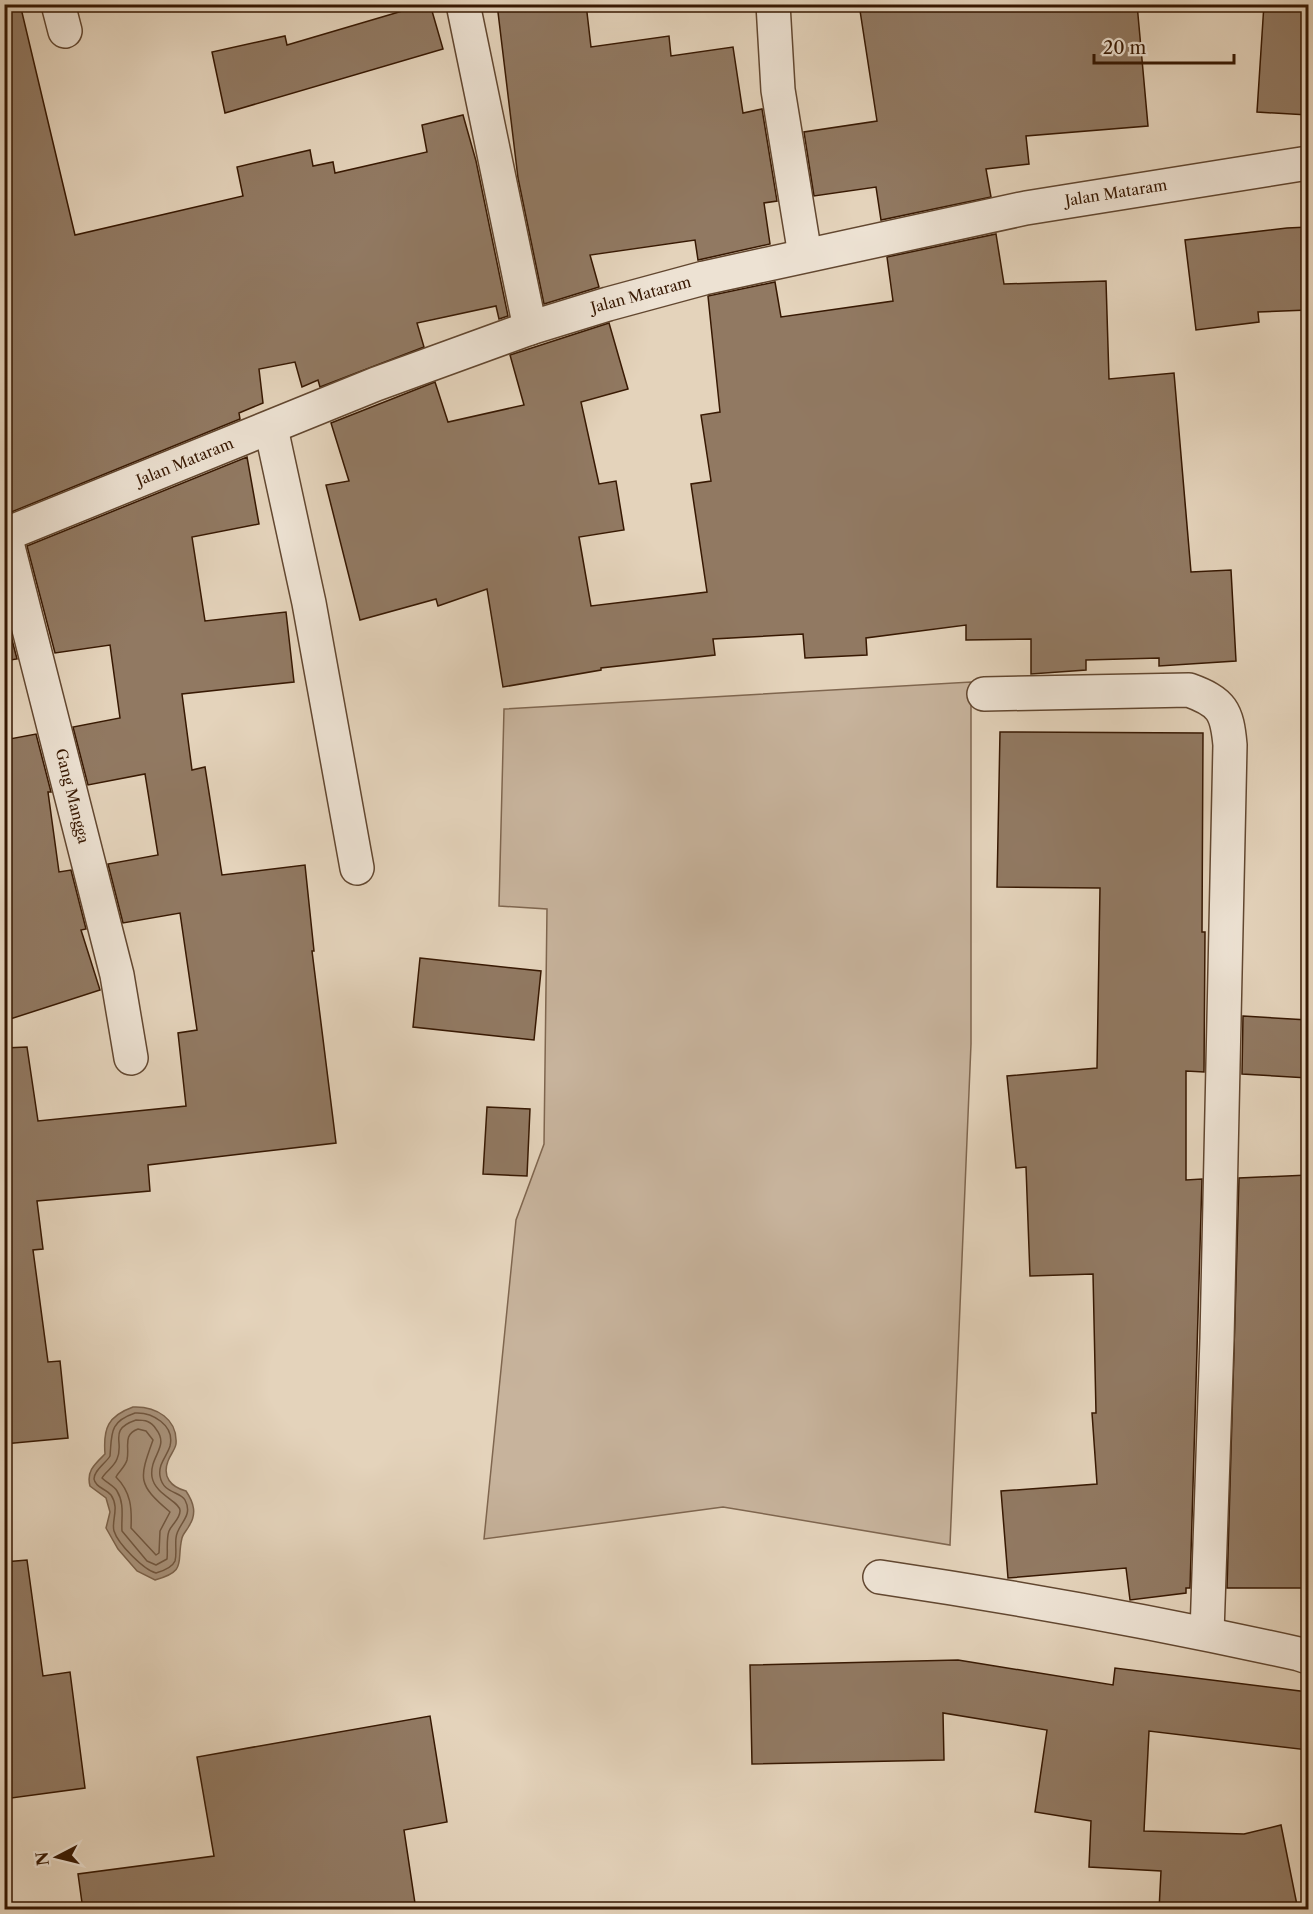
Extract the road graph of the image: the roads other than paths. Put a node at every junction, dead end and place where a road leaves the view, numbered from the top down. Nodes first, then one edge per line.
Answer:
1 (463, 4) edge
2 (773, 4) edge
3 (1308, 163) edge
4 (805, 255) junction
5 (530, 328) junction
6 (271, 428) junction
7 (5, 535) edge
8 (984, 694) dead end
9 (357, 868) dead end
10 (131, 1058) dead end
11 (880, 1577) dead end
12 (1207, 1633) junction
13 (1308, 1657) edge

1 - 5 street
2 - 4 street
3 - 4 street, Jalan Mataram
4 - 5 street, Jalan Mataram
5 - 6 street, Jalan Mataram
6 - 7 street, Jalan Mataram
6 - 9 street
7 - 10 street, Gang Mangga
8 - 12 street
11 - 12 street
12 - 13 street

